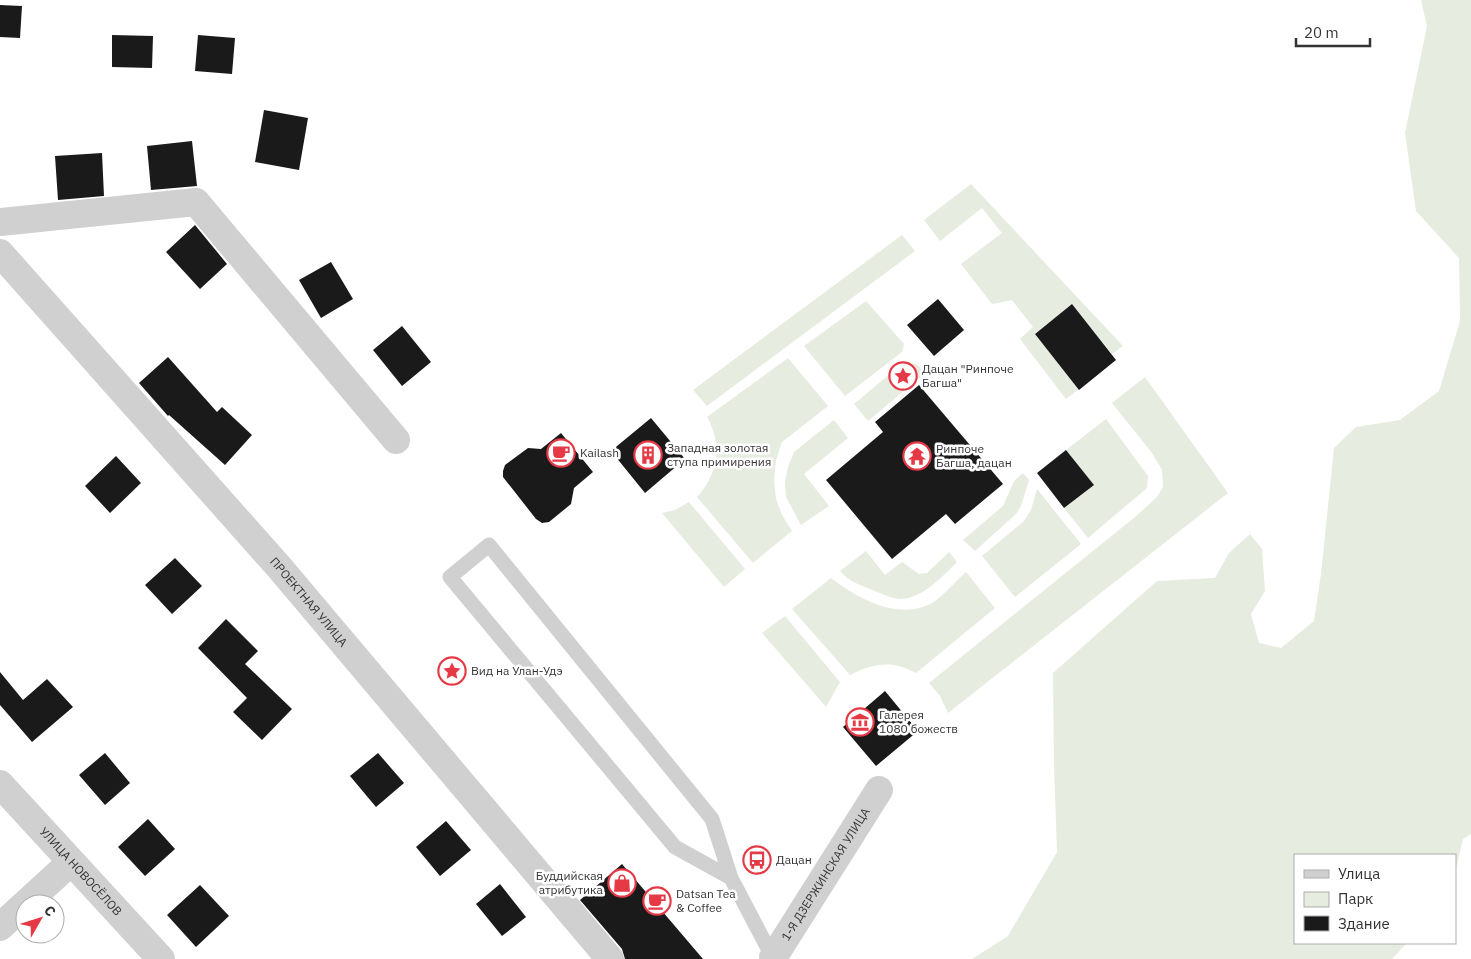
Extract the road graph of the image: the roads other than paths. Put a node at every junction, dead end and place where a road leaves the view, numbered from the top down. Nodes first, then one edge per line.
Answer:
1 (0, 222) edge
2 (0, 253) edge
3 (396, 440) dead end
4 (0, 784) edge
5 (879, 790) dead end
6 (71, 862) junction
7 (731, 878) junction
8 (0, 927) edge
9 (161, 959) edge
10 (610, 959) edge
11 (773, 959) edge

1 - 3 street
2 - 10 street, ПРОЕКТНАЯ УЛИЦА
4 - 6 street, УЛИЦА НОВОСЁЛОВ
5 - 11 street, 1-Я ДЗЕРЖИНСКАЯ УЛИЦА
6 - 8 street
6 - 9 street, УЛИЦА НОВОСЁЛОВ
7 - 7 lane
7 - 11 lane

